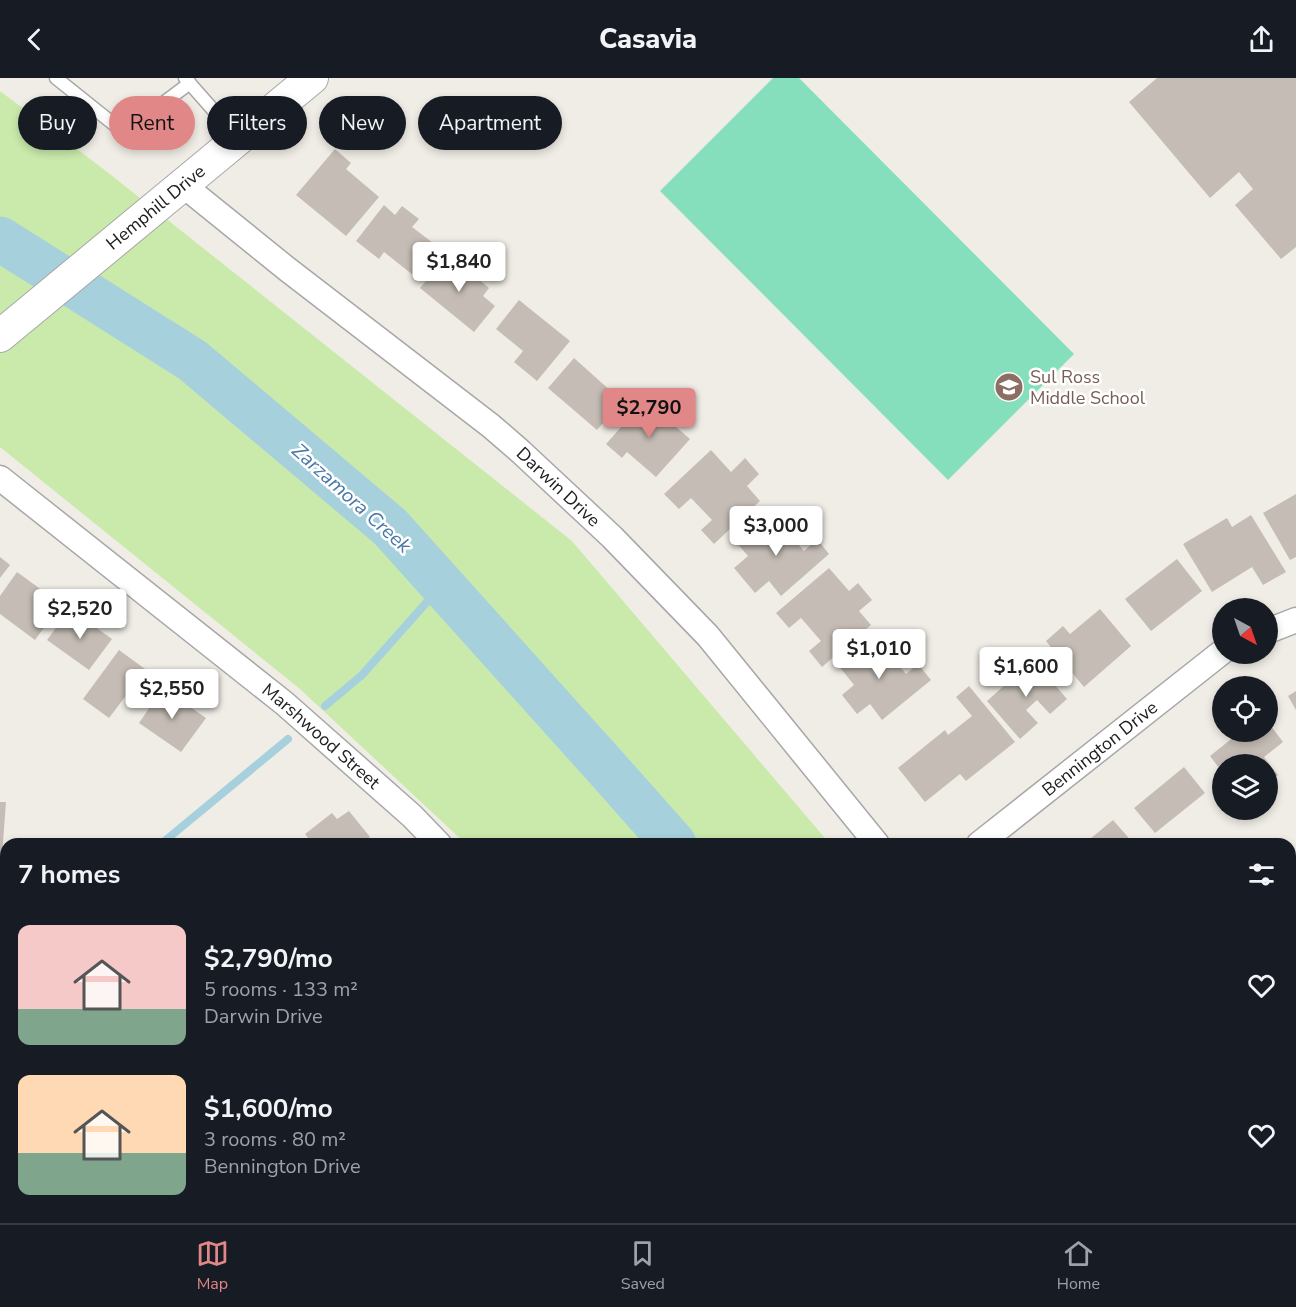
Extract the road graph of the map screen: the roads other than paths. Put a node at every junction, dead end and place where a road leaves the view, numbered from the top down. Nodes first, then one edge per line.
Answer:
1 (56, 78) edge
2 (187, 80) edge
3 (303, 81) edge
4 (286, 96) edge
5 (207, 103) edge
6 (226, 150) edge
7 (183, 185) junction
8 (0, 336) edge
9 (0, 478) edge
10 (1296, 620) edge
11 (1278, 627) edge
12 (1212, 660) edge
13 (433, 838) edge
14 (872, 838) edge
15 (987, 838) edge

1 - 2 lane
2 - 5 lane
3 - 4 street, Hemphill Drive
6 - 7 street, Hemphill Drive
7 - 8 street, Hemphill Drive
7 - 14 street, Darwin Drive
9 - 13 street, Marshwood Street
10 - 11 street
12 - 15 street, Bennington Drive

